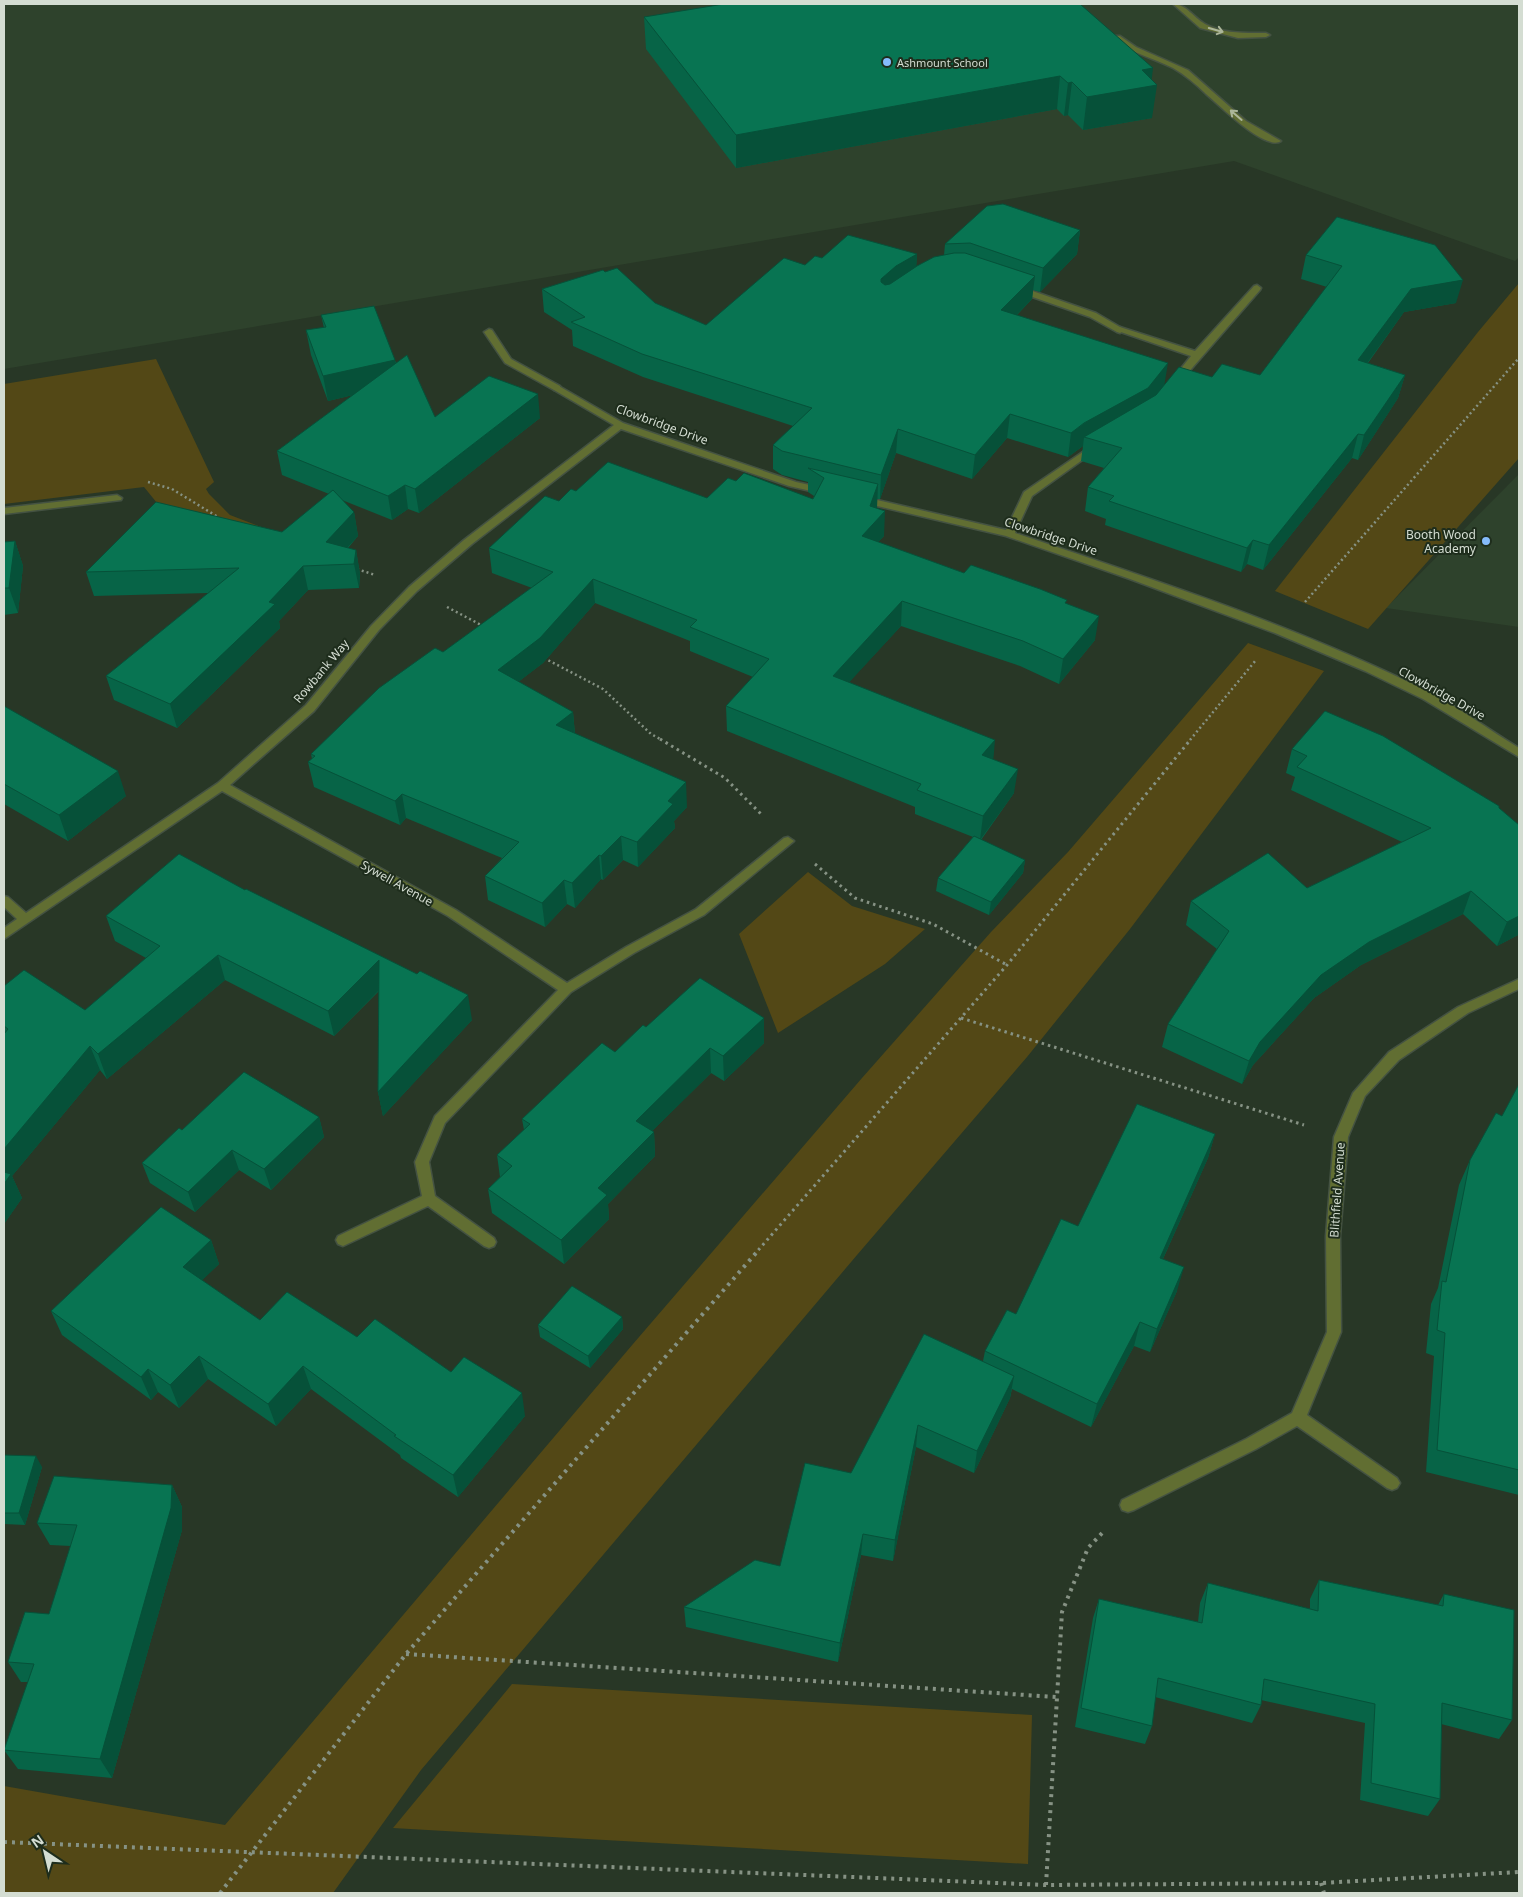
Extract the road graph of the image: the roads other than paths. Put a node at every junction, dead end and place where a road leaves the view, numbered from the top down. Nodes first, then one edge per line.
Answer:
1 (1176, 4) edge
2 (1112, 33) edge
3 (1266, 35) dead end
4 (1277, 141) dead end
5 (1010, 286) edge
6 (1257, 288) dead end
7 (488, 332) dead end
8 (1196, 355) junction
9 (1166, 393) edge
10 (620, 424) junction
11 (1101, 442) edge
12 (830, 492) edge
13 (849, 497) edge
14 (117, 498) dead end
15 (4, 511) edge
16 (1009, 534) junction
17 (1519, 754) edge
18 (222, 786) junction
19 (788, 841) road end
20 (4, 900) edge
21 (25, 919) junction
22 (4, 934) edge
23 (1519, 984) edge
24 (567, 989) junction
25 (429, 1199) junction
26 (343, 1240) dead end
27 (489, 1242) dead end
28 (1298, 1418) junction
29 (1392, 1483) dead end
30 (1128, 1504) road end

1 -> 3 street
4 -> 2 street
5 - 8 street
6 - 8 street
7 - 10 street, Clowbridge Drive
8 - 9 street
10 - 12 street, Clowbridge Drive
10 - 18 street, Rowbank Way
11 - 16 street
13 - 16 street, Clowbridge Drive
14 - 15 street
16 - 17 street, Clowbridge Drive
18 - 21 street, Rowbank Way
18 - 24 street, Sywell Avenue
19 - 24 street
20 - 21 street
21 - 22 street, Rowbank Way
23 - 28 street, Blithfield Avenue
24 - 25 street
25 - 26 street
25 - 27 street
28 - 29 street
28 - 30 street

